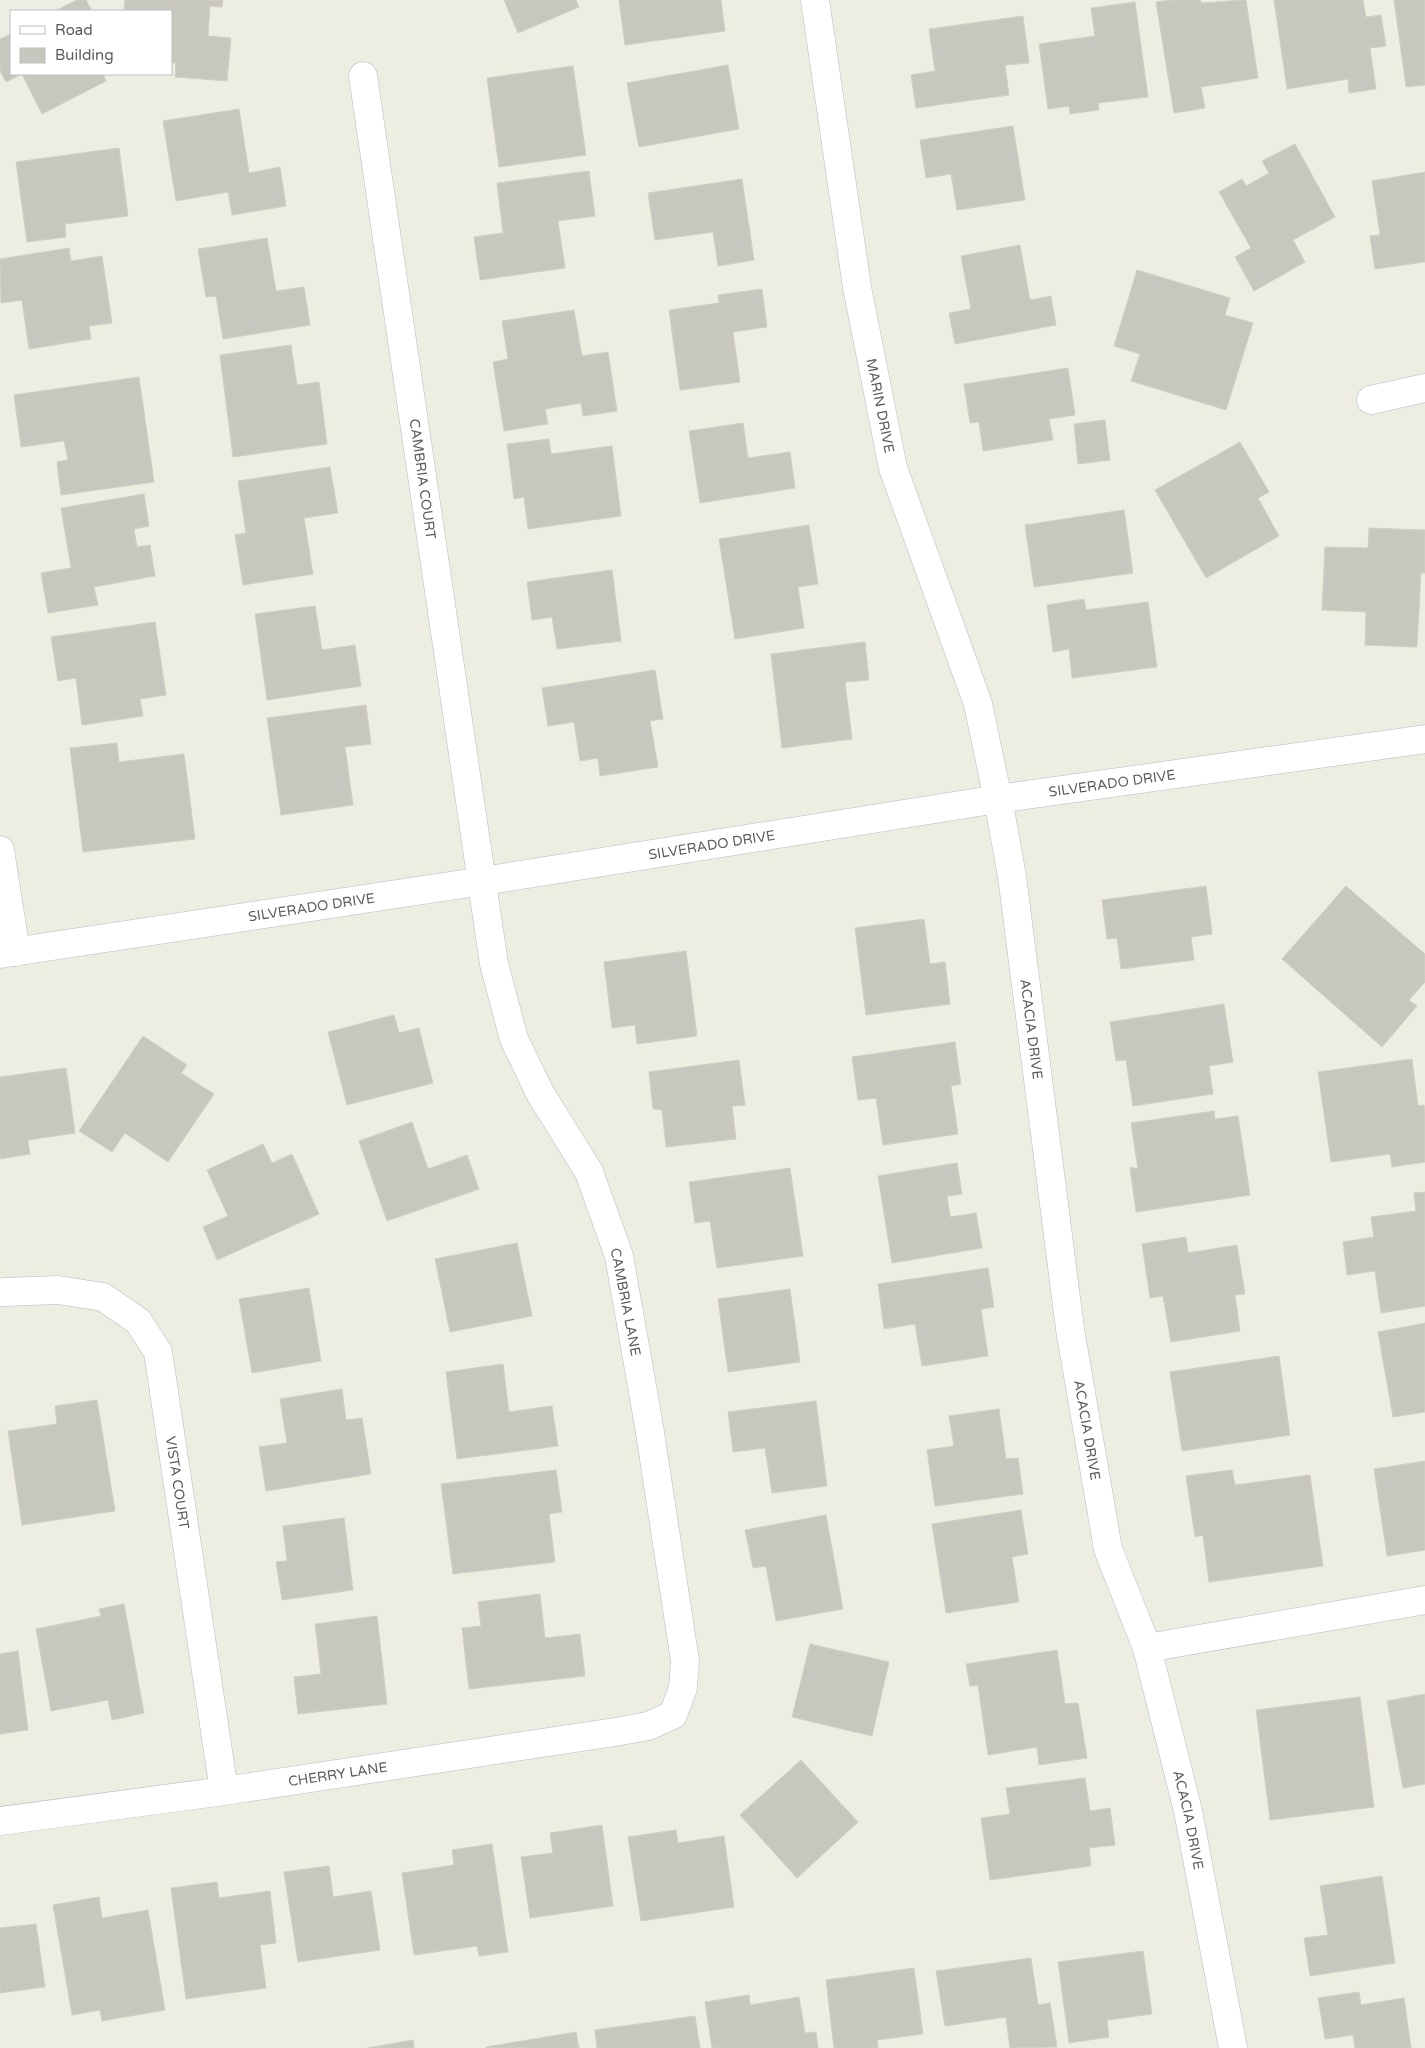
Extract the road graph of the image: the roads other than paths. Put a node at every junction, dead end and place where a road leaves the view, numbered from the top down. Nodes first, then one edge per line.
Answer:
1 (815, 0) edge
2 (363, 76) dead end
3 (1425, 388) edge
4 (1371, 400) dead end
5 (1425, 739) edge
6 (998, 799) junction
7 (0, 850) edge
8 (483, 881) junction
9 (8, 953) edge
10 (4, 1292) dead end
11 (1425, 1600) edge
12 (1147, 1648) junction
13 (673, 1715) joint
14 (224, 1791) junction
15 (0, 1821) edge
16 (1232, 2048) edge

1 - 6 street, MARIN DRIVE
2 - 8 street, CAMBRIA COURT
3 - 4 street
5 - 6 street, SILVERADO DRIVE
6 - 8 street, SILVERADO DRIVE
6 - 12 street, ACACIA DRIVE
7 - 9 street
8 - 9 street, SILVERADO DRIVE
8 - 13 street, CAMBRIA LANE
10 - 14 street, VISTA COURT
11 - 12 street
12 - 16 street, ACACIA DRIVE
13 - 14 street, CHERRY LANE
14 - 15 street, CHERRY LANE

